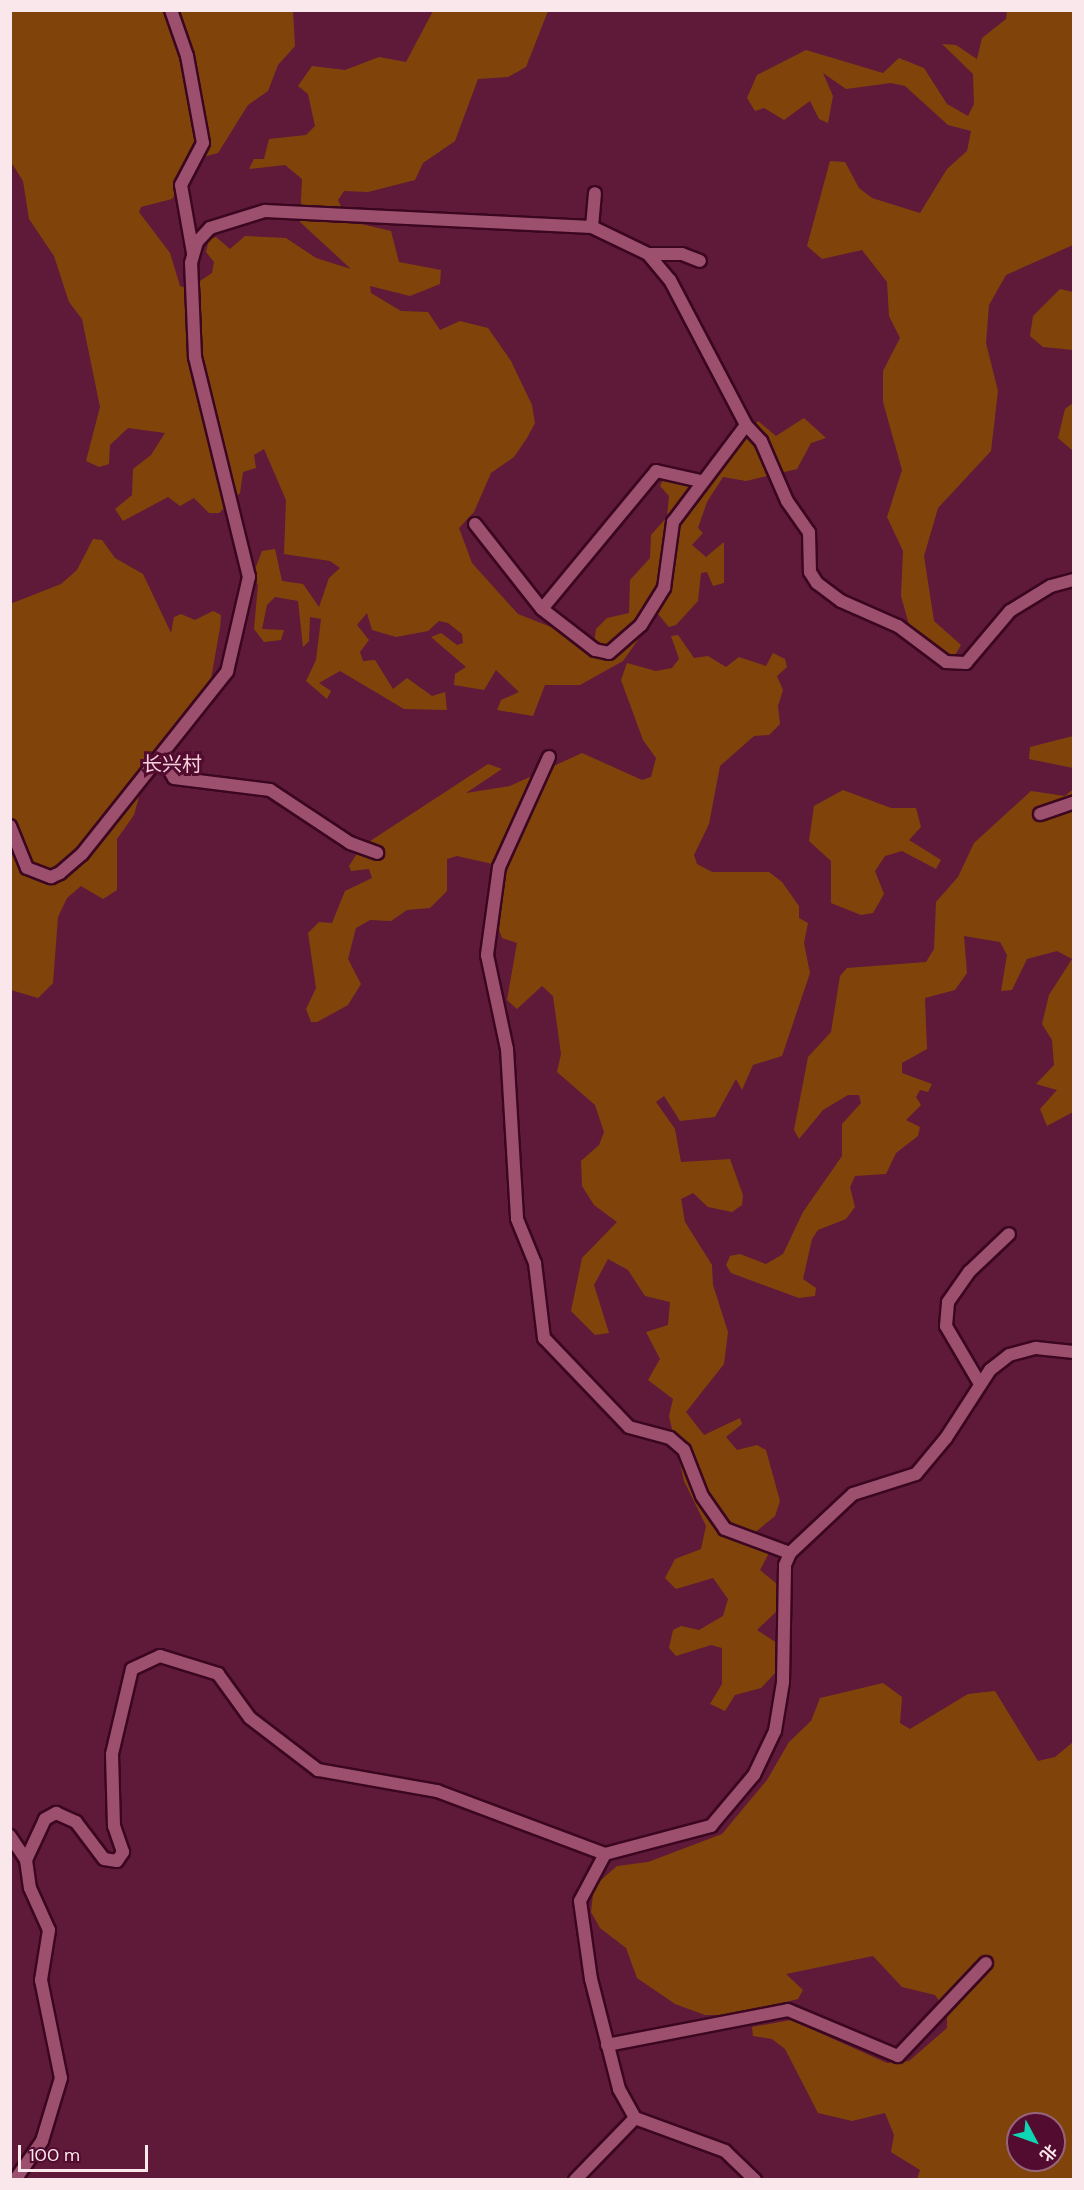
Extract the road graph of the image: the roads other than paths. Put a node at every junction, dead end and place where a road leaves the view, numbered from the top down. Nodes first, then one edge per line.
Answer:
1 (171, 10) edge
2 (595, 193) dead end
3 (592, 227) junction
4 (194, 254) junction
5 (648, 254) junction
6 (700, 261) dead end
7 (746, 425) junction
8 (700, 481) junction
9 (475, 524) dead end
10 (1074, 580) edge
11 (542, 609) junction
12 (549, 757) dead end
13 (162, 758) junction
14 (1074, 802) edge
15 (1040, 814) dead end
16 (10, 826) edge
17 (377, 853) dead end
18 (1009, 1234) dead end
19 (1074, 1352) edge
20 (980, 1384) junction
21 (790, 1552) junction
22 (10, 1836) edge
23 (605, 1854) junction
24 (26, 1860) junction
25 (986, 1963) dead end
26 (607, 2045) junction
27 (634, 2118) junction
28 (15, 2180) edge
29 (575, 2180) edge
30 (755, 2180) edge

1 - 4 street
2 - 3 street
3 - 4 street
3 - 5 street
4 - 13 street
5 - 6 street
5 - 7 street
7 - 8 street
7 - 10 street
8 - 11 street
8 - 11 street
9 - 11 street
12 - 21 street
13 - 16 street
13 - 17 street
14 - 15 street
18 - 20 street
19 - 20 street
20 - 21 street
21 - 23 street
22 - 24 street
23 - 24 street
23 - 26 street
24 - 28 street
25 - 26 street
26 - 27 street
27 - 29 street
27 - 30 street

